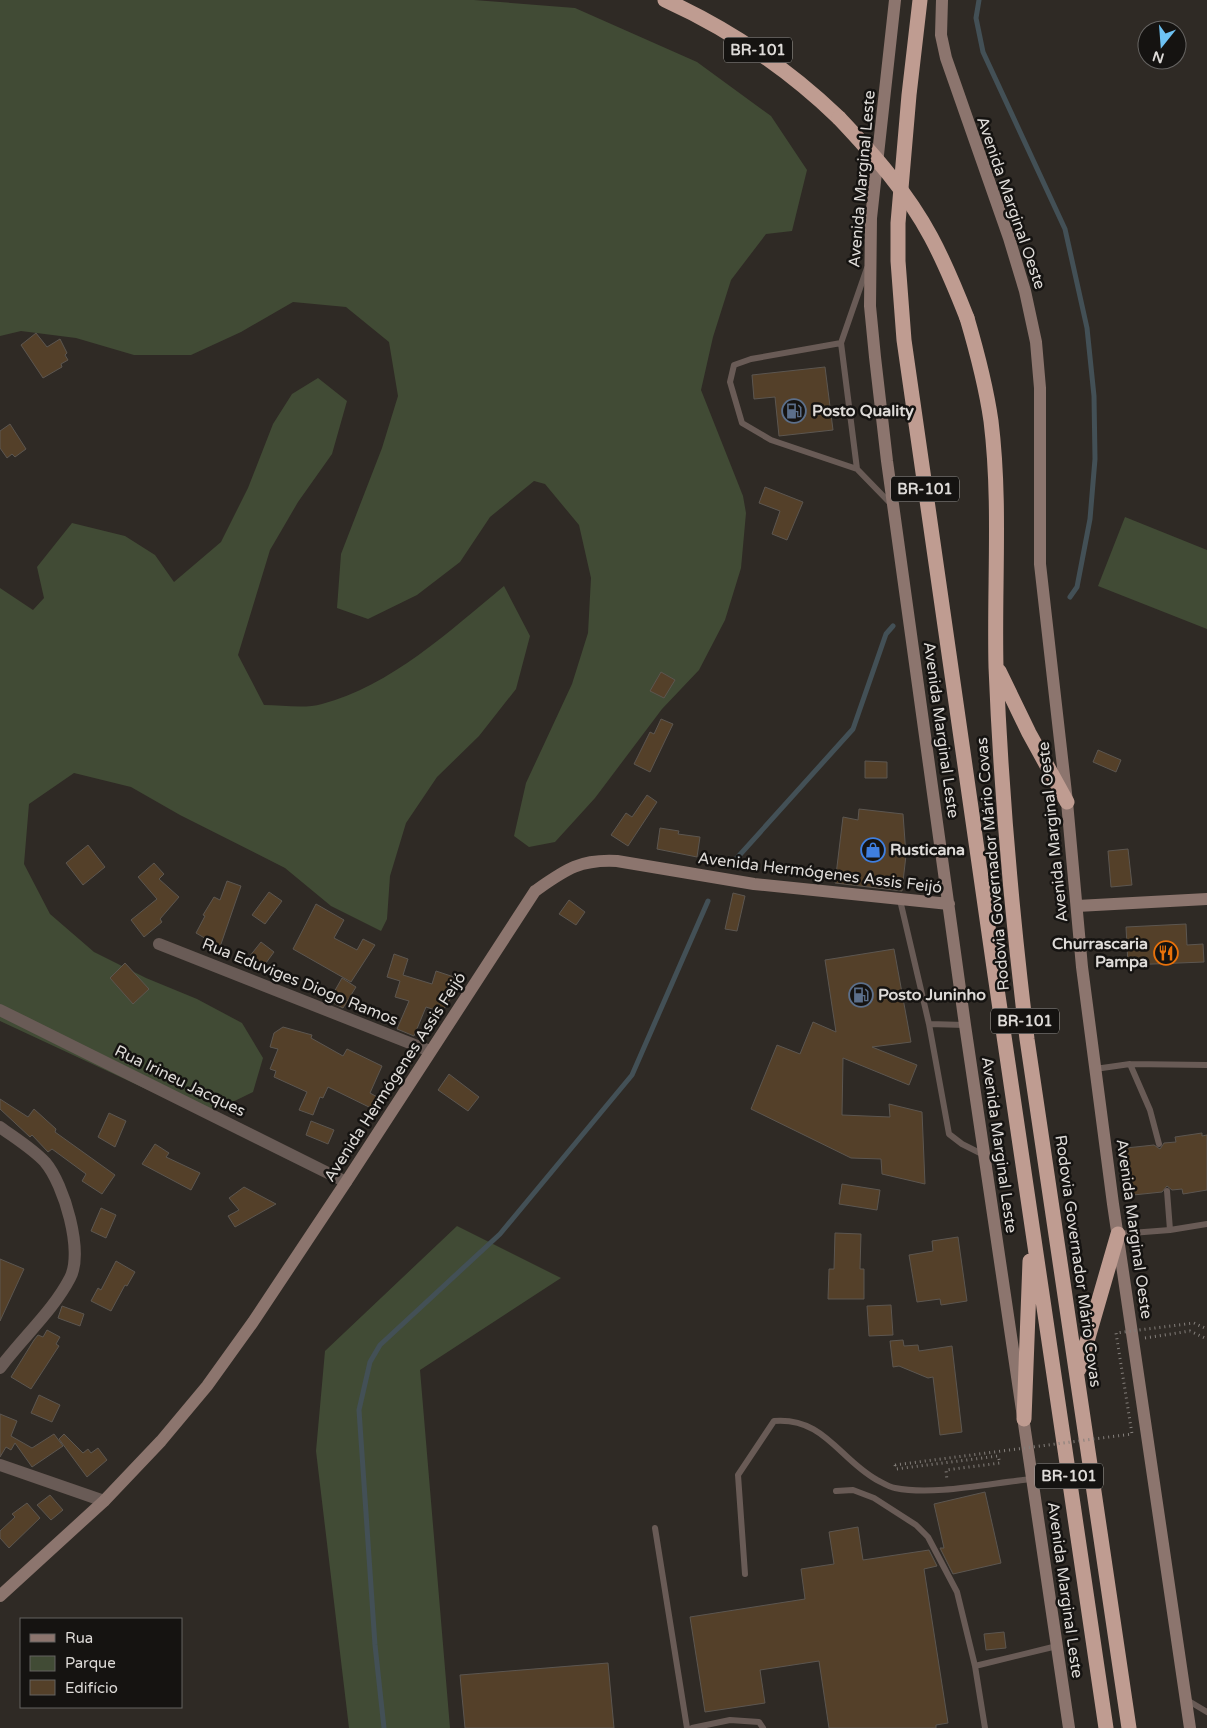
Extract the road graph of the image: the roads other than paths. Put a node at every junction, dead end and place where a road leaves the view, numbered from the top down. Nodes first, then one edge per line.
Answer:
1 (666, 0) edge
2 (895, 0) edge
3 (920, 0) edge
4 (942, 0) edge
5 (870, 259) junction
6 (841, 343) junction
7 (857, 469) junction
8 (893, 507) junction
9 (996, 665) junction
10 (1067, 802) junction
11 (1207, 899) edge
12 (900, 900) junction
13 (949, 904) junction
14 (1077, 906) junction
15 (158, 944) dead end
16 (0, 1010) edge
17 (929, 1024) junction
18 (965, 1025) junction
19 (430, 1051) junction
20 (1130, 1064) junction
21 (1207, 1065) edge
22 (1095, 1068) junction
23 (0, 1128) edge
24 (1158, 1144) dead end
25 (984, 1155) junction
26 (346, 1182) junction
27 (1167, 1191) dead end
28 (1032, 1224) junction
29 (1207, 1224) edge
30 (1170, 1230) junction
31 (1118, 1234) junction
32 (5, 1352) edge
33 (0, 1368) edge
34 (1077, 1375) junction
35 (1024, 1419) junction
36 (0, 1465) edge
37 (1032, 1479) junction
38 (836, 1492) dead end
39 (104, 1502) junction
40 (655, 1528) dead end
41 (745, 1574) dead end
42 (0, 1596) edge
43 (1057, 1646) junction
44 (974, 1666) junction
45 (1186, 1699) junction
46 (1207, 1712) edge
47 (687, 1728) edge
48 (692, 1728) edge
49 (763, 1728) edge
50 (985, 1728) edge
51 (1069, 1728) edge
52 (1106, 1728) edge
53 (1129, 1728) edge
54 (1190, 1728) edge

1 - 9 highway, Rodovia Governador Mário Covas / BR-101, bridge
2 - 5 main road, Avenida Marginal Leste
3 - 28 highway, Rodovia Governador Mário Covas / BR-101
4 - 10 main road, Avenida Marginal Oeste
5 - 6 lane
5 - 8 main road, Avenida Marginal Leste
6 - 7 lane
6 - 7 lane
7 - 8 lane
8 - 13 main road, Avenida Marginal Leste
9 - 10 highway
9 - 34 highway, Rodovia Governador Mário Covas / BR-101
10 - 14 main road, Avenida Marginal Oeste
11 - 14 main road
12 - 13 main road, Avenida Hermógenes Assis Feijó
12 - 17 lane
12 - 19 main road, Avenida Hermógenes Assis Feijó
13 - 18 main road, Avenida Marginal Leste
14 - 22 main road, Avenida Marginal Oeste
15 - 19 street, Rua Eduviges Diogo Ramos
16 - 26 street, Rua Irineu Jacques
17 - 18 lane
17 - 25 lane
18 - 25 main road, Avenida Marginal Leste
19 - 26 main road, Avenida Hermógenes Assis Feijó
20 - 21 lane
20 - 22 lane
20 - 24 lane
22 - 31 main road, Avenida Marginal Oeste
23 - 32 street
25 - 35 main road, Avenida Marginal Leste
26 - 39 main road, Avenida Hermógenes Assis Feijó
27 - 30 lane
28 - 35 highway
28 - 52 highway, Rodovia Governador Mário Covas / BR-101
29 - 30 lane
30 - 31 lane
31 - 34 highway
31 - 45 main road, Avenida Marginal Oeste
32 - 33 street
34 - 53 highway, Rodovia Governador Mário Covas / BR-101
35 - 37 main road, Avenida Marginal Leste
36 - 39 street
37 - 41 lane
37 - 43 main road, Avenida Marginal Leste
38 - 44 lane
39 - 42 main road, Avenida Hermógenes Assis Feijó
40 - 47 lane
43 - 44 lane
43 - 51 main road, Avenida Marginal Leste
44 - 50 lane
45 - 46 lane
45 - 54 main road, Avenida Marginal Oeste
48 - 49 lane

